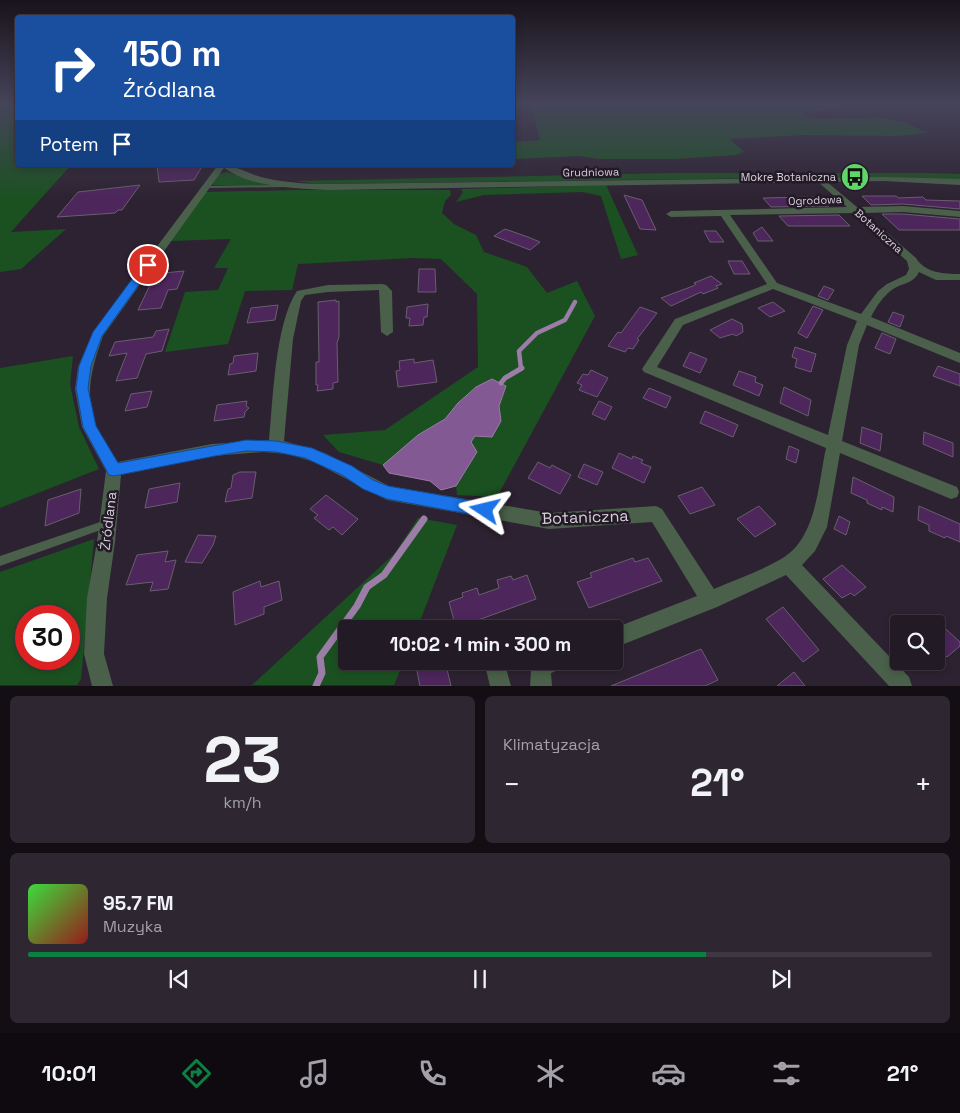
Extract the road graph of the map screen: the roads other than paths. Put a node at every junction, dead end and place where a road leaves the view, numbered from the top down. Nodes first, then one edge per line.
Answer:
1 (222, 167) edge
2 (228, 167) edge
3 (821, 180) junction
4 (960, 182) edge
5 (287, 185) junction
6 (205, 187) junction
7 (855, 210) junction
8 (724, 213) junction
9 (671, 214) dead end
10 (960, 214) edge
11 (914, 264) junction
12 (936, 277) junction
13 (960, 278) edge
14 (908, 279) junction
15 (773, 285) junction
16 (864, 319) junction
17 (387, 332) dead end
18 (960, 358) edge
19 (834, 445) junction
20 (276, 447) junction
21 (114, 470) junction
22 (951, 492) dead end
23 (109, 523) junction
24 (0, 560) edge
25 (789, 565) junction
26 (710, 600) junction
27 (623, 634) edge
28 (497, 670) edge
29 (902, 684) dead end
30 (103, 686) edge
31 (501, 686) edge

1 - 6 street
2 - 5 street, Grudniowa
3 - 4 street, Grudniowa
3 - 5 street, Grudniowa
3 - 7 street, Botaniczna
5 - 6 lane
6 - 21 street
7 - 8 street, Ogrodowa
7 - 10 street, Ogrodowa
7 - 11 street, Botaniczna
8 - 9 street, Ogrodowa
8 - 15 street
11 - 12 street, Botaniczna
11 - 14 street, Botaniczna
12 - 13 street, Botaniczna
12 - 14 street
14 - 16 street
15 - 16 street
15 - 19 street
16 - 18 street
16 - 19 street
17 - 20 street
19 - 22 street
19 - 25 street
20 - 21 street, Botaniczna
20 - 26 street, Botaniczna
21 - 23 street, Źródlana
23 - 24 lane
23 - 30 street, Źródlana
25 - 26 street
25 - 29 street
26 - 27 street
28 - 31 street

